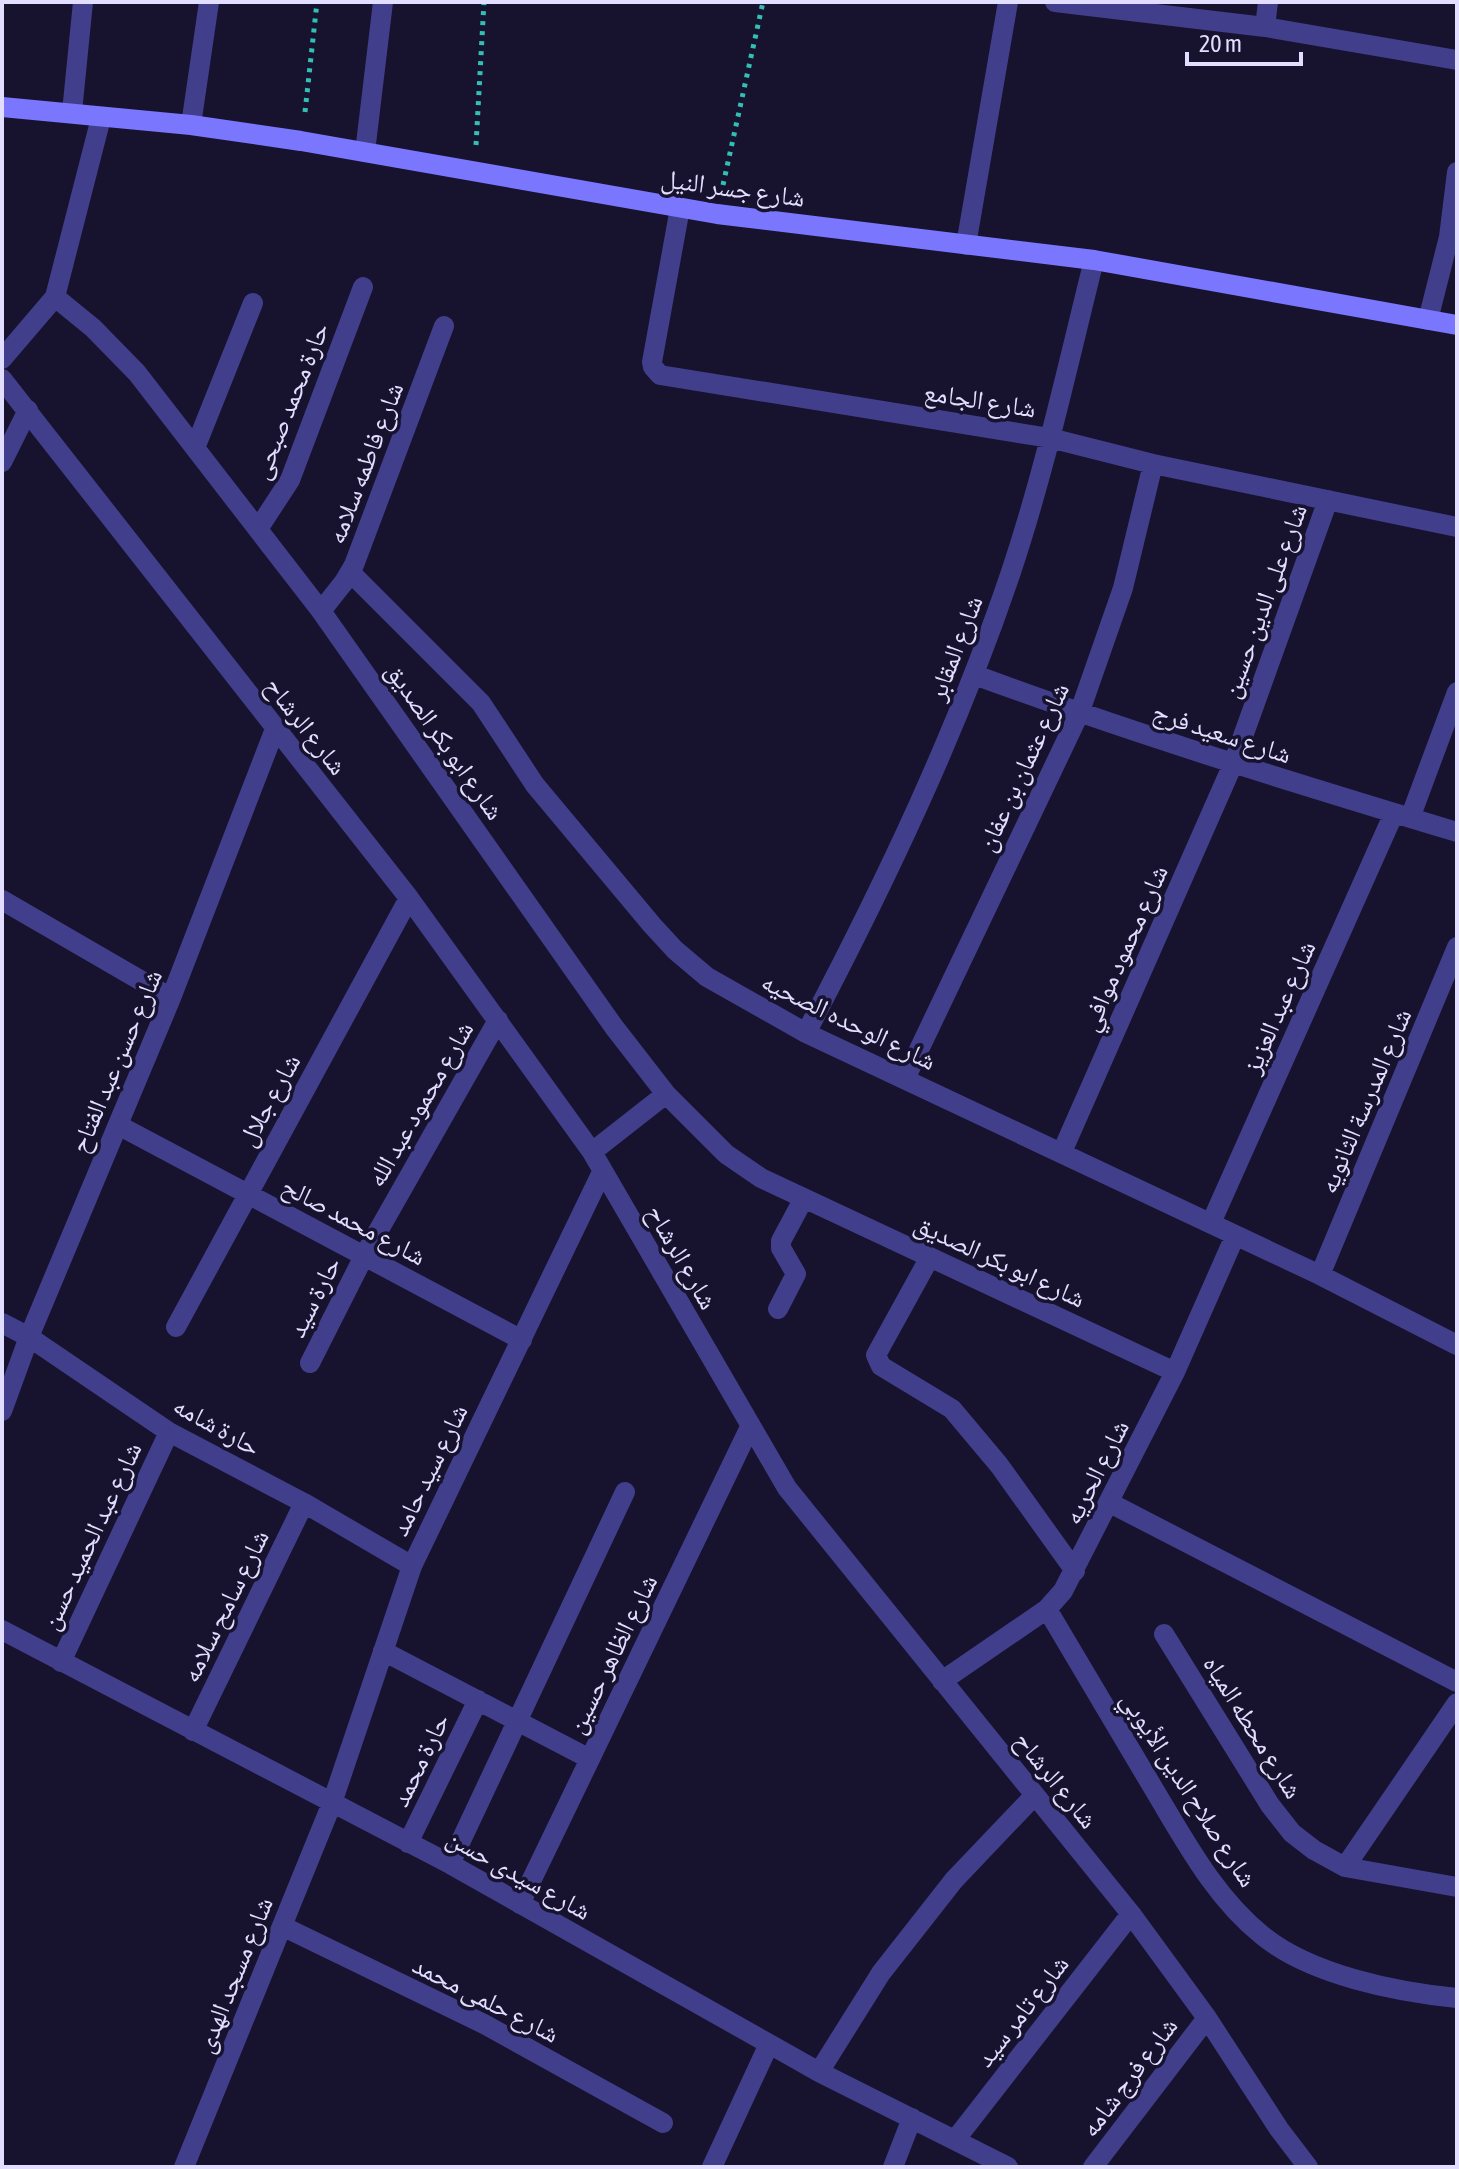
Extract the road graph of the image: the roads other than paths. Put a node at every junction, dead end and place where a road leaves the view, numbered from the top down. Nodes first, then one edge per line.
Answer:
1 (83, 2) edge
2 (209, 2) edge
3 (383, 2) edge
4 (1008, 2) edge
5 (1055, 2) edge
6 (1268, 2) edge
7 (1265, 27) junction
8 (1457, 60) edge
9 (2, 107) edge
10 (72, 112) junction
11 (101, 118) junction
12 (191, 125) junction
13 (365, 152) junction
14 (1457, 172) edge
15 (680, 208) junction
16 (1453, 238) edge
17 (966, 245) junction
18 (1094, 260) junction
19 (363, 287) dead end
20 (55, 297) junction
21 (253, 303) dead end
22 (1428, 320) junction
23 (1457, 325) edge
24 (444, 326) dead end
25 (2, 359) edge
26 (2, 379) edge
27 (28, 410) junction
28 (1050, 438) junction
29 (195, 448) junction
30 (2, 462) edge
31 (1153, 464) junction
32 (1328, 500) junction
33 (1457, 527) edge
34 (258, 529) junction
35 (350, 572) junction
36 (321, 611) junction
37 (975, 675) junction
38 (1457, 692) edge
39 (1079, 714) junction
40 (275, 729) junction
41 (1233, 764) junction
42 (1402, 816) junction
43 (1457, 832) edge
44 (409, 898) junction
45 (2, 900) edge
46 (1457, 947) edge
47 (171, 998) junction
48 (498, 1020) junction
49 (806, 1033) junction
50 (905, 1079) junction
51 (666, 1094) junction
52 (118, 1125) junction
53 (592, 1152) junction
54 (1062, 1152) junction
55 (602, 1172) junction
56 (248, 1194) junction
57 (804, 1198) junction
58 (1211, 1223) junction
59 (1235, 1236) junction
60 (364, 1256) junction
61 (930, 1257) junction
62 (1320, 1275) junction
63 (778, 1309) dead end
64 (2, 1323) edge
65 (176, 1327) dead end
66 (29, 1337) junction
67 (522, 1340) junction
68 (1457, 1345) edge
69 (310, 1363) dead end
70 (1175, 1372) junction
71 (2, 1411) edge
72 (750, 1427) junction
73 (169, 1432) junction
74 (625, 1492) dead end
75 (304, 1503) junction
76 (1110, 1503) junction
77 (412, 1566) junction
78 (1075, 1571) junction
79 (1047, 1609) junction
80 (2, 1630) edge
81 (1164, 1634) dead end
82 (383, 1651) junction
83 (61, 1662) junction
84 (942, 1681) junction
85 (1457, 1682) edge
86 (478, 1700) junction
87 (1457, 1703) edge
88 (517, 1721) junction
89 (193, 1731) junction
90 (590, 1759) junction
91 (1035, 1795) junction
92 (332, 1803) junction
93 (408, 1843) junction
94 (450, 1864) junction
95 (1345, 1867) junction
96 (1457, 1887) edge
97 (520, 1904) junction
98 (1131, 1914) junction
99 (282, 1926) junction
100 (1457, 1998) edge
101 (1207, 2018) junction
102 (769, 2044) junction
103 (819, 2072) junction
104 (912, 2118) junction
105 (663, 2123) dead end
106 (955, 2140) junction
107 (184, 2167) edge
108 (712, 2167) edge
109 (893, 2167) edge
110 (1008, 2167) edge
111 (1093, 2167) edge
112 (1308, 2167) edge

1 - 10 street
2 - 12 street
3 - 13 street
4 - 17 street
5 - 7 street
6 - 7 street
7 - 8 street
9 - 10 street, شارع جسر النيل
10 - 11 street, شارع جسر النيل
11 - 12 street, شارع جسر النيل
11 - 20 street
12 - 13 street, شارع جسر النيل
13 - 15 street, شارع جسر النيل
14 - 16 street
15 - 17 street, شارع جسر النيل
15 - 28 street, شارع الجامع
16 - 22 street
17 - 18 street, شارع جسر النيل
18 - 22 street, شارع جسر النيل
18 - 28 street, شارع المقابر
19 - 34 street, حارة محمد صبحى
20 - 25 street
20 - 29 street, شارع ابو بكر الصديق
21 - 29 street
22 - 23 street, شارع جسر النيل
24 - 35 street, شارع فاطمه سلامه
26 - 27 street, شارع الرشاح
27 - 30 street
27 - 40 street, شارع الرشاح
28 - 31 street, شارع الجامع
28 - 37 street, شارع المقابر
29 - 34 street, شارع ابو بكر الصديق
31 - 32 street, شارع الجامع
31 - 39 street, شارع عثمان بن عفان
32 - 33 street, شارع الجامع
32 - 41 street, شارع على الدين حسين
34 - 36 street, شارع ابو بكر الصديق
35 - 36 street, شارع فاطمه سلامه
35 - 49 street, شارع الوحده الصحيه
36 - 51 street, شارع ابو بكر الصديق
37 - 39 street, شارع سعيد فرج
37 - 49 street, شارع المقابر
38 - 42 street, شارع عبد العزيز
39 - 41 street, شارع سعيد فرج
39 - 50 street, شارع عثمان بن عفان
40 - 44 street, شارع الرشاح
40 - 47 street, شارع حسن عبد الفتاح
41 - 42 street, شارع سعيد فرج
41 - 54 street, شارع محمود موافي
42 - 43 street, شارع سعيد فرج
42 - 58 street, شارع عبد العزيز
44 - 48 street, شارع الرشاح
44 - 56 street, شارع جلال
45 - 47 street
46 - 62 street, شارع المدرسة الثانويه
47 - 52 street, شارع حسن عبد الفتاح
48 - 53 street, شارع الرشاح
48 - 60 street, شارع محمود عبد الله
49 - 50 street, شارع الوحده الصحيه
50 - 54 street, شارع الوحده الصحيه
51 - 53 street
51 - 57 street, شارع ابو بكر الصديق
52 - 56 street, شارع محمد صالح
52 - 66 street, شارع حسن عبد الفتاح
53 - 55 street, شارع الرشاح
54 - 58 street, شارع الوحده الصحيه
55 - 67 street, شارع سيد حامد
55 - 72 street, شارع الرشاح
56 - 60 street, شارع محمد صالح
56 - 65 street, شارع جلال
57 - 61 street, شارع ابو بكر الصديق
57 - 63 street
58 - 59 street, شارع الوحده الصحيه
59 - 62 street, شارع الوحده الصحيه
59 - 70 street, شارع الحريه
60 - 67 street, شارع محمد صالح
60 - 69 street, حارة سيد
61 - 70 street, شارع ابو بكر الصديق
61 - 78 street
62 - 68 street, شارع الوحده الصحيه
64 - 66 street, حارة شامه
66 - 71 street, شارع حسن عبد الفتاح
66 - 73 street, حارة شامه
67 - 77 street, شارع سيد حامد
70 - 76 street, شارع الحريه
72 - 84 street, شارع الرشاح
72 - 90 street, شارع الظاهر حسين
73 - 75 street, حارة شامه
73 - 83 street, شارع عبد الحميد حسن
74 - 88 street
75 - 77 street, حارة شامه
75 - 89 street, شارع سامح سلامه
76 - 78 street, شارع الحريه
76 - 85 street
77 - 82 street, شارع سيد حامد
78 - 79 street, شارع الحريه
79 - 84 street, شارع الحريه
79 - 100 street, شارع صلاح الدين الأيوبي
80 - 83 street, شارع سيدى حسن
81 - 95 street, شارع محطه المياه
82 - 86 street, حارة محمد
82 - 92 street, شارع سيد حامد
83 - 89 street, شارع سيدى حسن
84 - 91 street, شارع الرشاح
86 - 88 street, حارة محمد
86 - 93 street, حارة محمد
87 - 95 street
88 - 90 street, حارة محمد
88 - 94 street
89 - 92 street, شارع سيدى حسن
90 - 97 street, شارع الظاهر حسين
91 - 98 street, شارع الرشاح
91 - 103 street
92 - 93 street, شارع سيدى حسن
92 - 99 street, شارع مسجد الهدى
93 - 94 street, شارع سيدى حسن
94 - 97 street, شارع سيدى حسن
95 - 96 street, شارع محطه المياه
97 - 102 street, شارع سيدى حسن
98 - 101 street, شارع الرشاح
98 - 106 street, شارع تامر سيد
99 - 105 street, شارع حلمى محمد
99 - 107 street, شارع مسجد الهدى
101 - 111 street, شارع فرج شامه
101 - 112 street, شارع الرشاح
102 - 103 street, شارع سيدى حسن
102 - 108 street
103 - 104 street, شارع سيدى حسن
104 - 106 street, شارع سيدى حسن
104 - 109 street
106 - 110 street, شارع سيدى حسن

